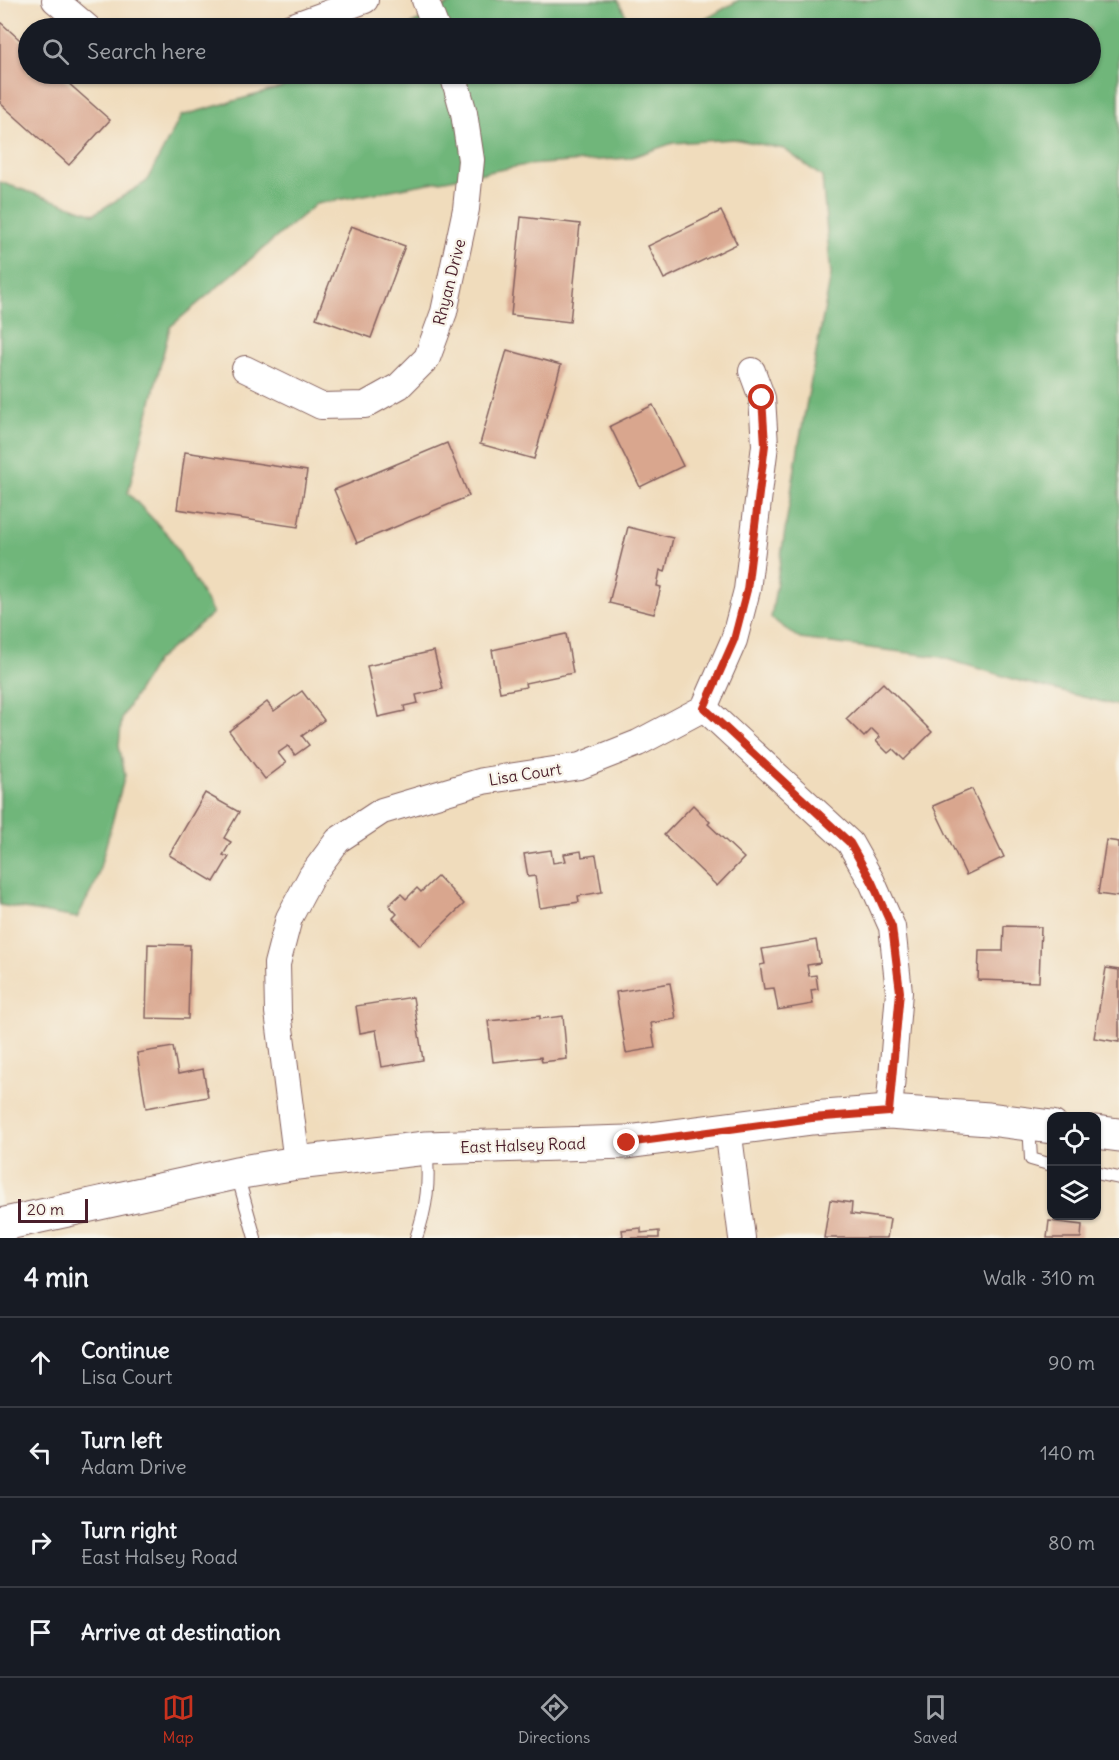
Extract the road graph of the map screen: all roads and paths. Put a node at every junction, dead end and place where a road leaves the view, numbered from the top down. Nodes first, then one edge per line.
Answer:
1 (55, 0) edge
2 (365, 0) edge
3 (425, 0) edge
4 (76, 18) edge
5 (316, 18) edge
6 (432, 18) edge
7 (456, 84) edge
8 (245, 369) dead end
9 (752, 371) dead end
10 (704, 708) junction
11 (889, 1112) junction
12 (1040, 1125) edge
13 (728, 1128) junction
14 (1101, 1133) edge
15 (1119, 1135) edge
16 (426, 1148) junction
17 (297, 1162) junction
18 (1047, 1164) edge
19 (236, 1173) junction
20 (1101, 1174) edge
21 (1119, 1178) edge
22 (0, 1225) edge
23 (255, 1238) edge
24 (416, 1238) edge
25 (742, 1238) edge

1 - 4 street
2 - 5 street
3 - 6 street
7 - 8 street, Rhyan Drive
9 - 10 street
10 - 11 street
10 - 17 street, Lisa Court
11 - 12 street, East Halsey Road
11 - 13 street, East Halsey Road
12 - 18 lane
13 - 16 street, East Halsey Road
13 - 25 street
14 - 15 street
16 - 17 street, East Halsey Road
16 - 24 lane
17 - 19 street, East Halsey Road
19 - 22 street, East Halsey Road
19 - 23 lane
20 - 21 lane

